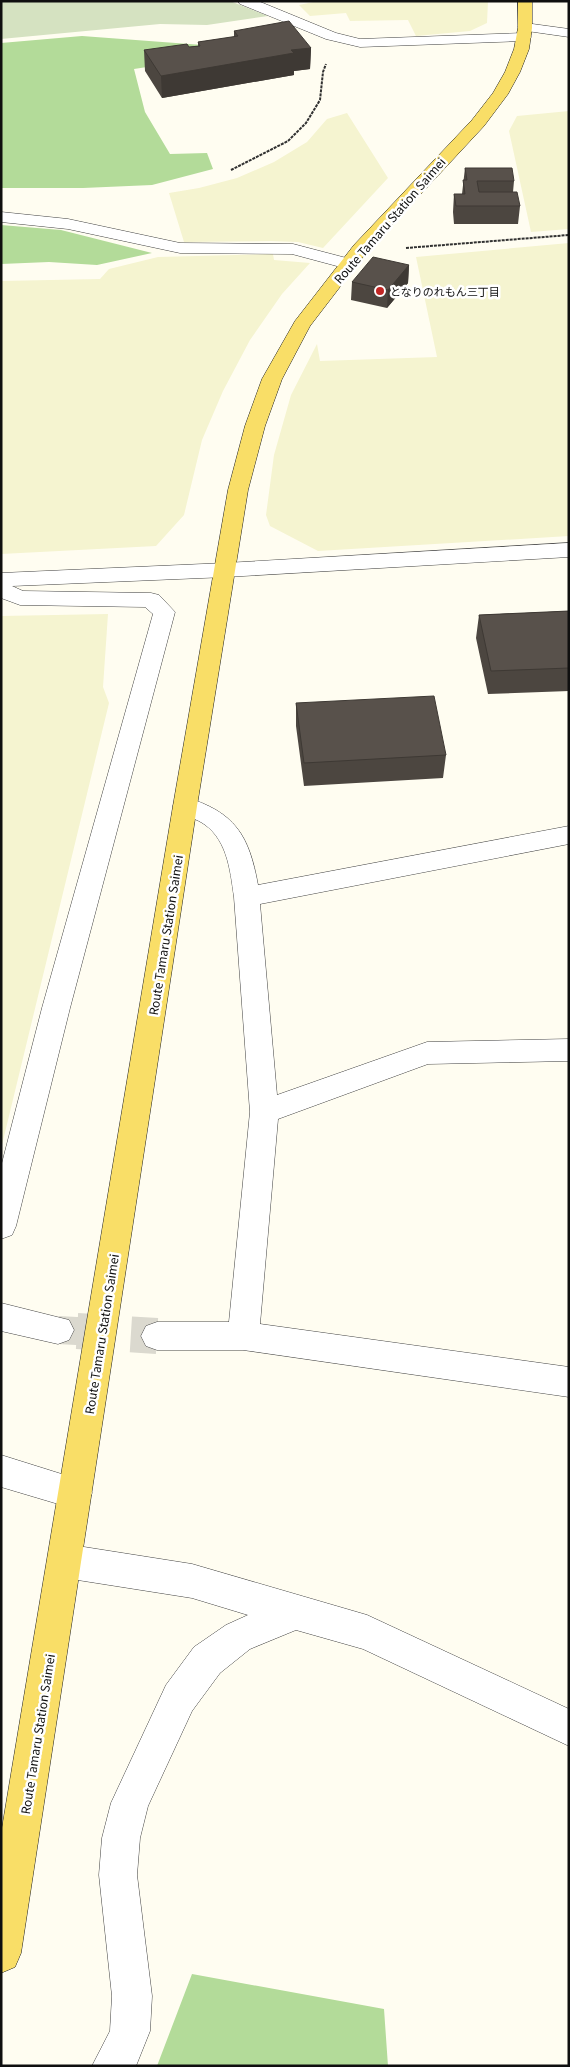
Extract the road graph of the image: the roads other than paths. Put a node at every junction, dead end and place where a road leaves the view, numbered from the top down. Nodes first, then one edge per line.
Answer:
1 (245, 1) edge
2 (525, 22) edge
3 (569, 33) edge
4 (1, 217) edge
5 (354, 256) junction
6 (569, 550) edge
7 (226, 570) junction
8 (1, 580) edge
9 (1, 590) edge
10 (185, 806) junction
11 (569, 835) edge
12 (247, 896) junction
13 (569, 1050) edge
14 (264, 1112) junction
15 (1, 1226) edge
16 (1, 1317) edge
17 (58, 1330) tunnel mouth
18 (157, 1336) tunnel mouth
19 (243, 1336) junction
20 (569, 1382) edge
21 (1, 1471) edge
22 (75, 1493) junction
23 (64, 1561) junction
24 (296, 1612) junction
25 (569, 1728) edge
26 (1, 1953) edge
27 (112, 2066) edge

1 - 2 street
2 - 3 street
2 - 5 main road, Route Tamaru Station Saimei
4 - 5 street
5 - 7 main road, Route Tamaru Station Saimei
6 - 7 street
7 - 8 street
7 - 10 main road, Route Tamaru Station Saimei
9 - 15 street
10 - 12 street
10 - 22 main road, Route Tamaru Station Saimei
11 - 12 street
12 - 14 street
13 - 14 street
14 - 19 street
16 - 17 street
18 - 19 street
19 - 20 street
21 - 22 street
22 - 23 main road, Route Tamaru Station Saimei
23 - 24 street
23 - 26 main road, Route Tamaru Station Saimei
24 - 25 street
24 - 27 street

